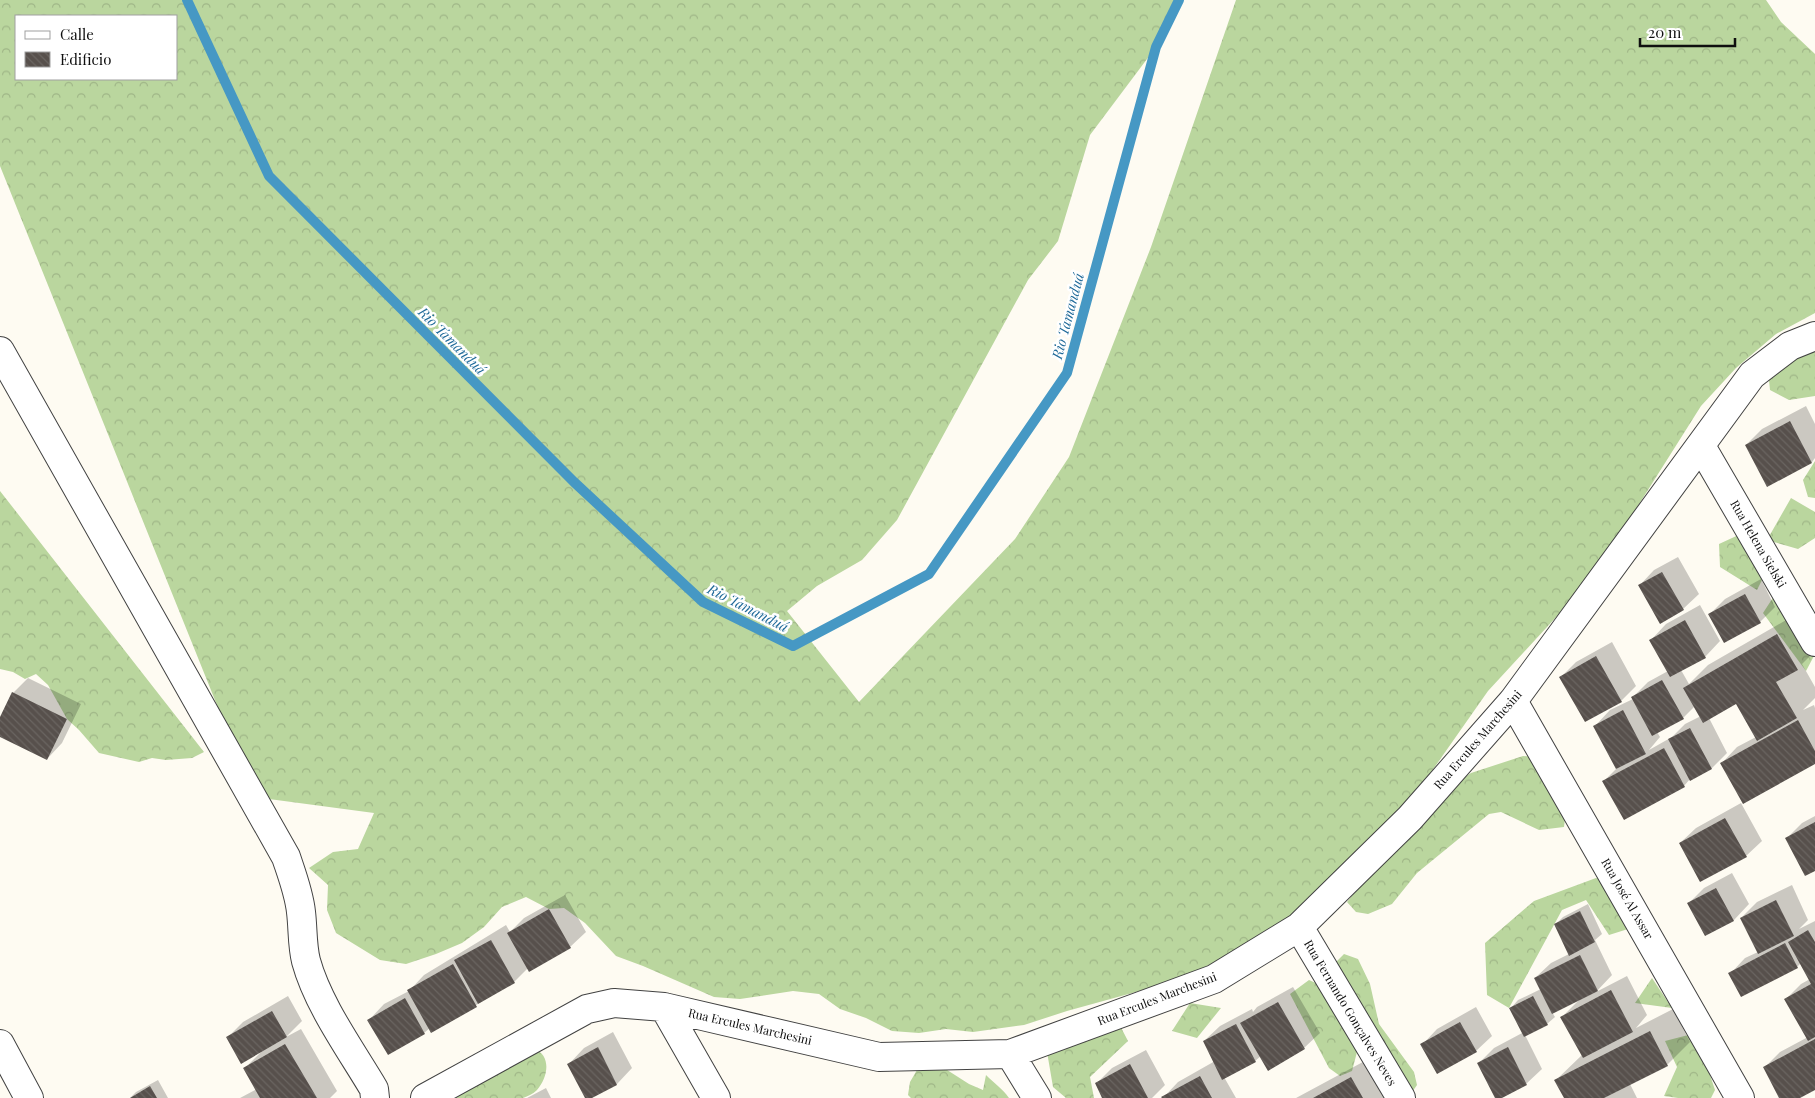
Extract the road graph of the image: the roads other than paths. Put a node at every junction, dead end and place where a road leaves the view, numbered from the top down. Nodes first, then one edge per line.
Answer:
1 (1815, 336) edge
2 (3, 364) edge
3 (1701, 446) junction
4 (1815, 642) edge
5 (1513, 701) junction
6 (1299, 927) junction
7 (664, 1007) junction
8 (0, 1044) edge
9 (1010, 1054) junction
10 (29, 1098) edge
11 (375, 1098) edge
12 (425, 1098) edge
13 (716, 1098) edge
14 (1037, 1098) edge
15 (1401, 1098) edge
16 (1740, 1098) edge

1 - 3 street, Rua Ercules Marchesini
2 - 11 street
3 - 4 street, Rua Helena Sielski
3 - 5 street, Rua Ercules Marchesini
5 - 6 street, Rua Ercules Marchesini
5 - 16 street, Rua José Al Assar
6 - 9 street, Rua Ercules Marchesini
6 - 15 street, Rua Fernando Gonçalves Neves
7 - 9 street, Rua Ercules Marchesini
7 - 12 street, Rua Ercules Marchesini
7 - 13 street
8 - 10 street
9 - 14 street

